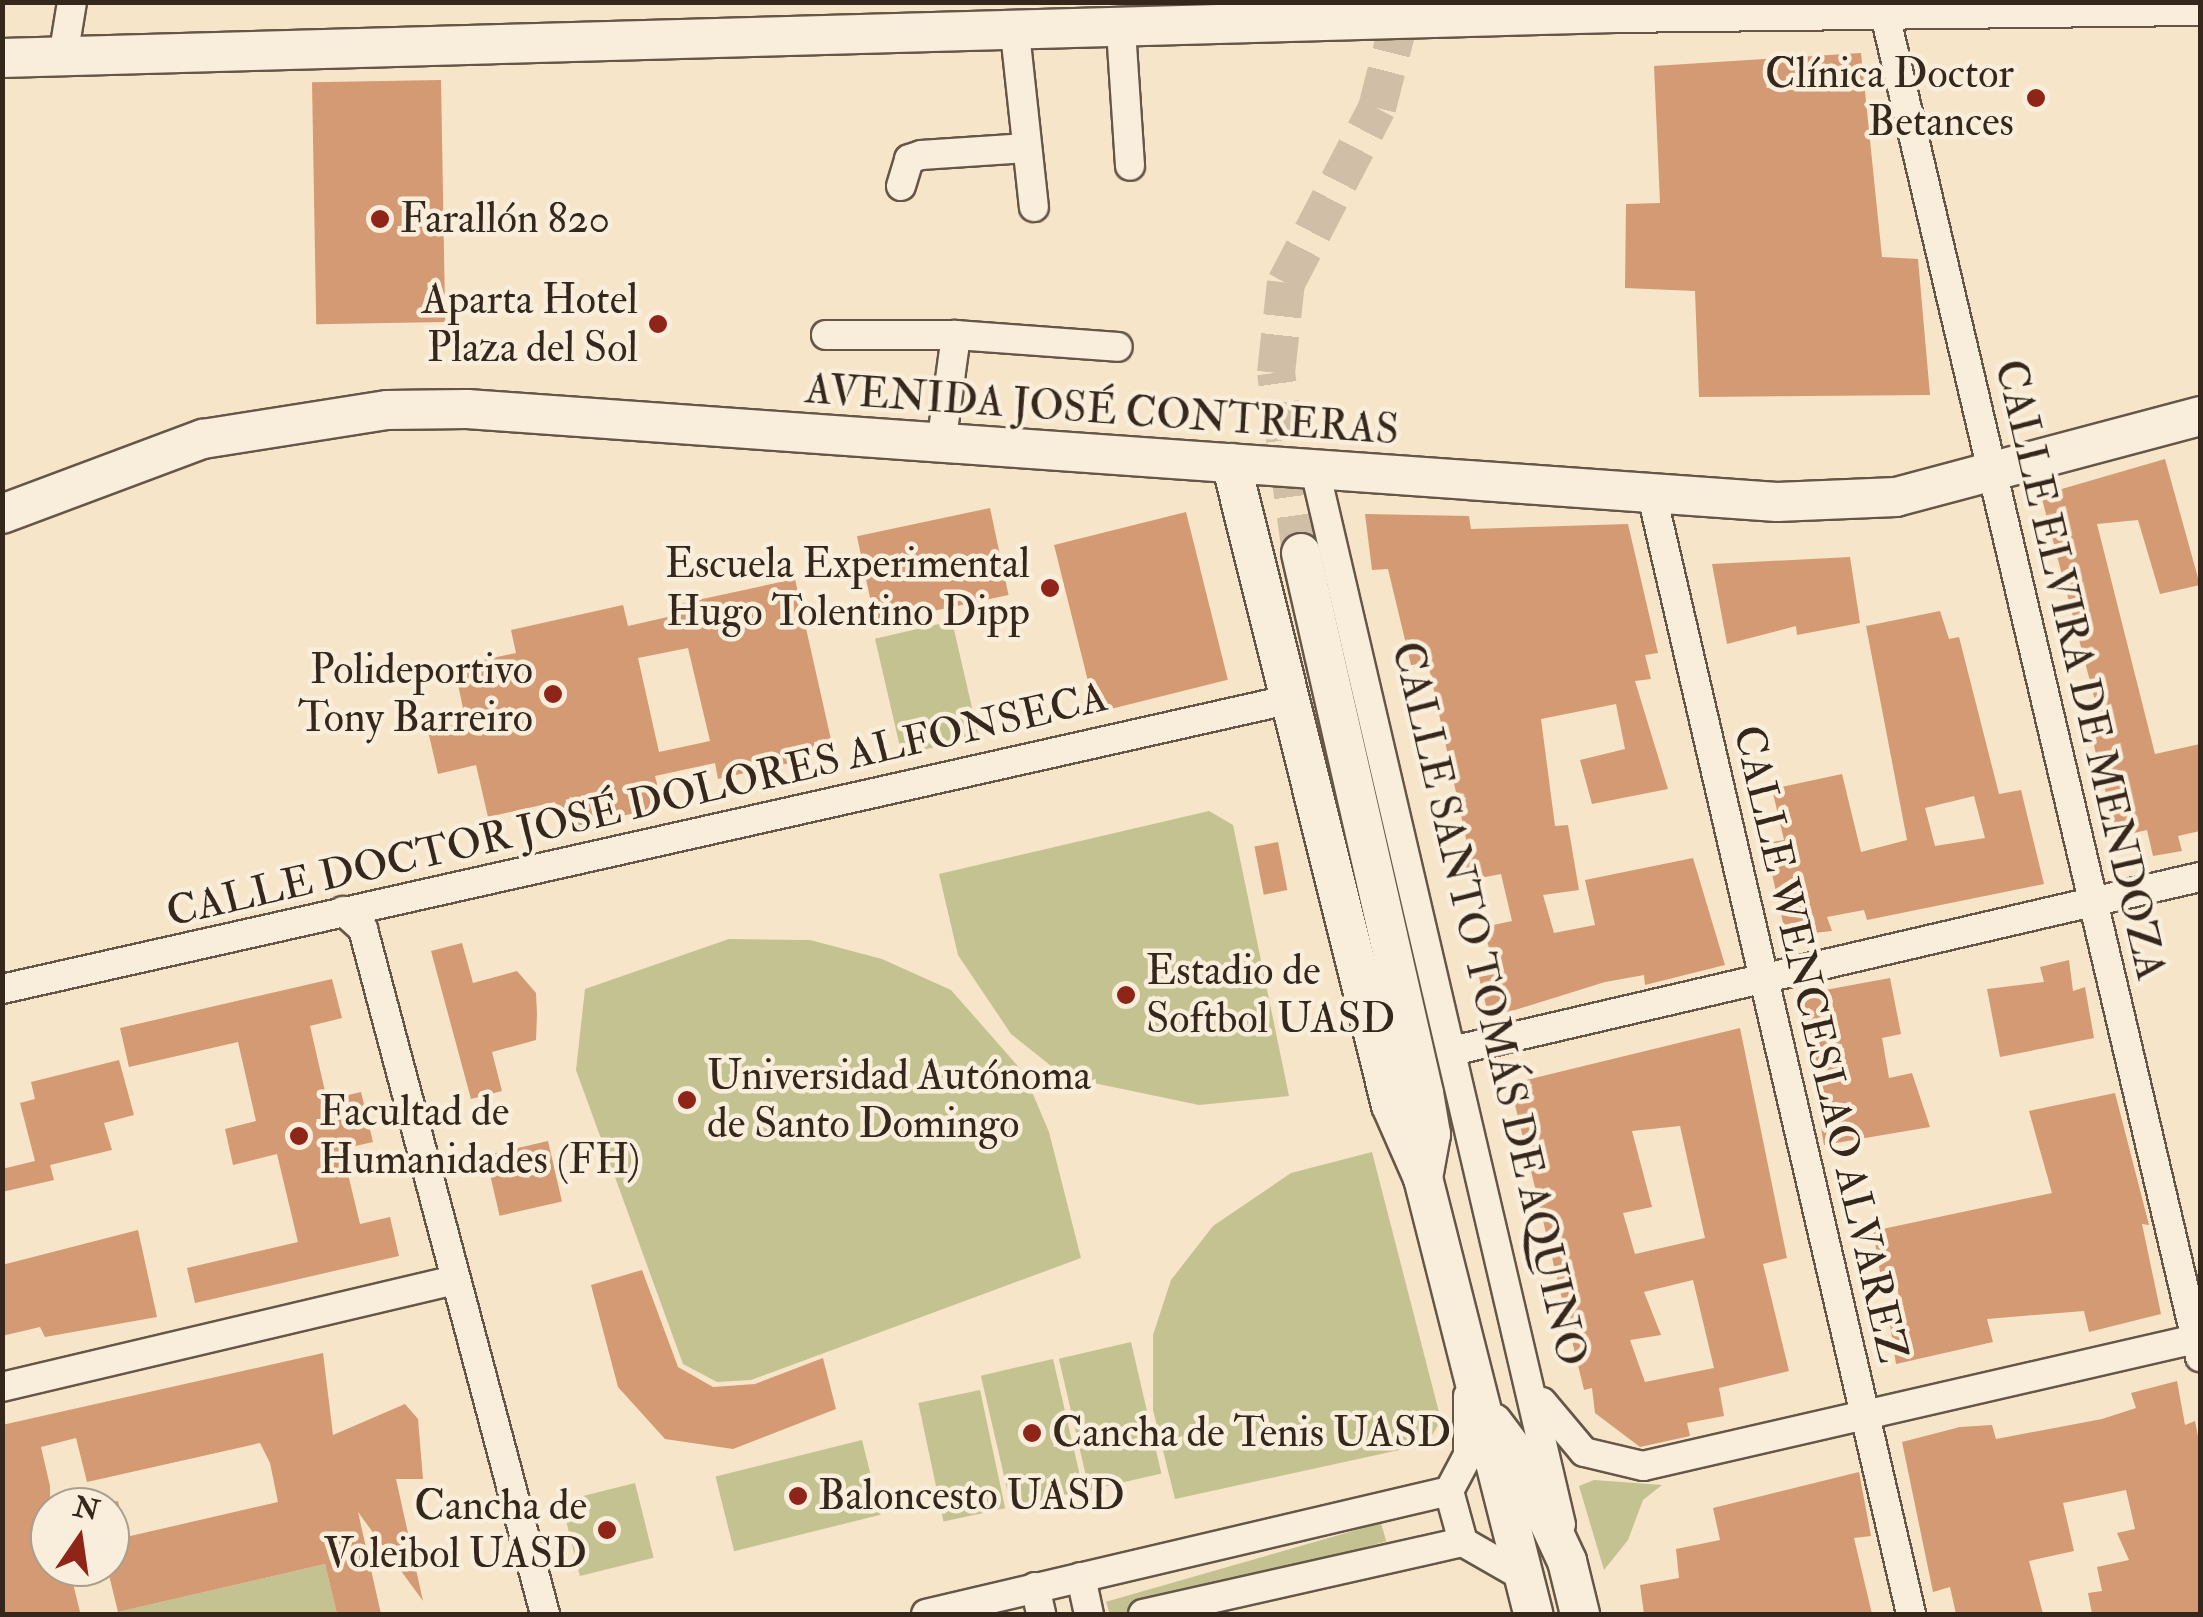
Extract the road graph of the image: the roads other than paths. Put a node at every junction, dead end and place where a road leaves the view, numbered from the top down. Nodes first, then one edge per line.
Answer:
1 (72, 2) edge
2 (2200, 6) edge
3 (1614, 8) edge
4 (1883, 8) edge
5 (1120, 30) junction
6 (1015, 33) junction
7 (64, 57) junction
8 (2, 58) edge
9 (1027, 148) junction
10 (1130, 166) dead end
11 (901, 186) dead end
12 (1034, 208) dead end
13 (826, 335) dead end
14 (956, 335) junction
15 (1118, 348) dead end
16 (2200, 416) edge
17 (941, 445) junction
18 (1231, 463) junction
19 (1315, 470) junction
20 (1993, 470) junction
21 (1651, 491) junction
22 (2, 514) edge
23 (1300, 552) tunnel mouth
24 (1288, 700) junction
25 (2200, 877) edge
26 (2094, 902) junction
27 (343, 912) junction
28 (1764, 978) junction
29 (2, 989) edge
30 (1452, 1051) junction
31 (1424, 1178) junction
32 (456, 1280) junction
33 (2199, 1345) edge
34 (1473, 1370) junction
35 (2, 1386) edge
36 (1536, 1393) junction
37 (1865, 1415) junction
38 (1489, 1418) junction
39 (1448, 1491) junction
40 (1464, 1542) junction
41 (1568, 1561) junction
42 (1081, 1576) junction
43 (1524, 1577) junction
44 (1038, 1601) edge
45 (545, 1614) edge
46 (926, 1614) edge
47 (1089, 1614) edge
48 (1142, 1614) edge
49 (1533, 1614) edge
50 (1580, 1614) edge
51 (1912, 1614) edge

1 - 7 street
2 - 4 main road
3 - 4 main road
3 - 5 main road
4 - 20 street, CALLE ELVIRA DE MENDOZA
5 - 6 main road
5 - 10 street
6 - 7 main road
6 - 9 street
7 - 8 main road
9 - 11 street
9 - 12 street
13 - 14 street
14 - 15 street
14 - 17 street
16 - 20 main road, AVENIDA JOSÉ CONTRERAS
17 - 18 main road, AVENIDA JOSÉ CONTRERAS
17 - 22 main road, AVENIDA JOSÉ CONTRERAS
18 - 19 main road, AVENIDA JOSÉ CONTRERAS
18 - 24 main road, CALLE SANTO TOMÁS DE AQUINO
19 - 21 main road, AVENIDA JOSÉ CONTRERAS
19 - 30 street, CALLE SANTO TOMÁS DE AQUINO
20 - 21 main road, AVENIDA JOSÉ CONTRERAS
20 - 26 street, CALLE ELVIRA DE MENDOZA
21 - 28 street, CALLE WENCESLAO ALVAREZ
23 - 31 main road
24 - 27 street, CALLE DOCTOR JOSÉ DOLORES ALFONSECA
24 - 31 main road, CALLE SANTO TOMÁS DE AQUINO
25 - 26 street
26 - 28 street
26 - 33 street, CALLE ELVIRA DE MENDOZA
27 - 29 street, CALLE DOCTOR JOSÉ DOLORES ALFONSECA
27 - 32 street
28 - 30 street
28 - 37 street, CALLE WENCESLAO ALVAREZ
30 - 36 street, CALLE SANTO TOMÁS DE AQUINO
31 - 34 main road, CALLE SANTO TOMÁS DE AQUINO
32 - 35 street
32 - 45 street
33 - 37 street
34 - 38 main road, CALLE SANTO TOMÁS DE AQUINO
34 - 39 street
36 - 37 street
36 - 41 street, CALLE SANTO TOMÁS DE AQUINO
37 - 51 street, CALLE WENCESLAO ALVAREZ
38 - 41 main road, CALLE SANTO TOMÁS DE AQUINO
38 - 43 main road, CALLE SANTO TOMÁS DE AQUINO
39 - 40 street
39 - 42 street
40 - 43 street
40 - 48 street
41 - 50 main road, CALLE SANTO TOMÁS DE AQUINO
42 - 44 street
42 - 47 street
43 - 49 main road, CALLE SANTO TOMÁS DE AQUINO
44 - 46 street

